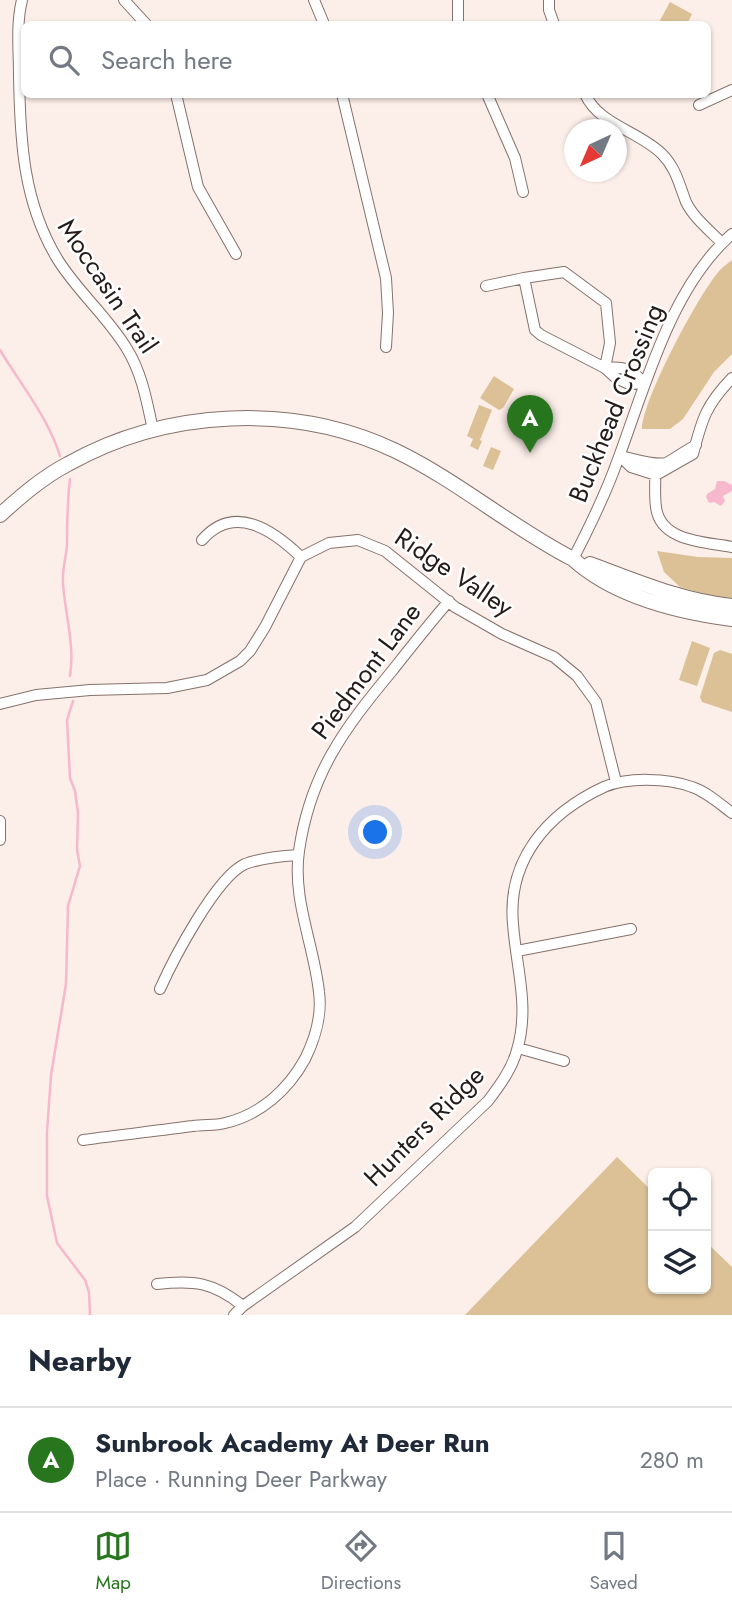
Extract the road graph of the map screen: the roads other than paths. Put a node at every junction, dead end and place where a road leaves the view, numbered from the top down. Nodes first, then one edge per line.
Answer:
1 (22, 0) edge
2 (124, 0) edge
3 (314, 0) edge
4 (458, 0) edge
5 (549, 0) edge
6 (143, 21) edge
7 (323, 21) edge
8 (458, 21) edge
9 (553, 21) edge
10 (732, 90) edge
11 (177, 98) edge
12 (343, 98) edge
13 (489, 98) edge
14 (588, 98) edge
15 (699, 104) dead end
16 (523, 192) dead end
17 (732, 234) edge
18 (722, 243) junction
19 (236, 254) dead end
20 (524, 278) junction
21 (486, 286) dead end
22 (386, 347) dead end
23 (605, 368) junction
24 (732, 378) edge
25 (644, 383) junction
26 (153, 429) junction
27 (620, 456) junction
28 (656, 469) junction
29 (0, 515) edge
30 (202, 540) dead end
31 (732, 547) edge
32 (301, 556) junction
33 (573, 559) junction
34 (449, 601) junction
35 (732, 606) edge
36 (732, 619) edge
37 (0, 704) edge
38 (616, 782) junction
39 (732, 813) edge
40 (0, 821) edge
41 (0, 841) edge
42 (298, 855) junction
43 (631, 929) dead end
44 (517, 951) junction
45 (160, 989) dead end
46 (518, 1048) junction
47 (564, 1062) dead end
48 (83, 1140) dead end
49 (157, 1284) dead end
50 (243, 1306) junction
51 (234, 1315) edge

1 - 26 street, Moccasin Trail
2 - 6 street
3 - 7 street
4 - 8 street
5 - 9 street
10 - 15 street
11 - 19 street
12 - 22 street
13 - 16 street
14 - 18 street
17 - 18 street, Buckhead Crossing
18 - 25 street, Buckhead Crossing
20 - 21 street
20 - 23 street
20 - 23 street
23 - 25 street
24 - 28 street
25 - 27 street, Buckhead Crossing
26 - 29 street
26 - 33 street
27 - 28 street
27 - 33 street, Buckhead Crossing
28 - 31 street
30 - 32 street
32 - 34 street, Ridge Valley
32 - 37 street
33 - 35 street
33 - 36 street
34 - 38 street, Ridge Valley
34 - 42 street, Piedmont Lane
38 - 39 street, Hunters Ridge
38 - 44 street, Hunters Ridge
40 - 41 street
42 - 45 street
42 - 48 street, Piedmont Lane
43 - 44 street
44 - 46 street, Hunters Ridge
46 - 47 street
46 - 50 street, Hunters Ridge
49 - 50 street
50 - 51 street, Hunters Ridge

